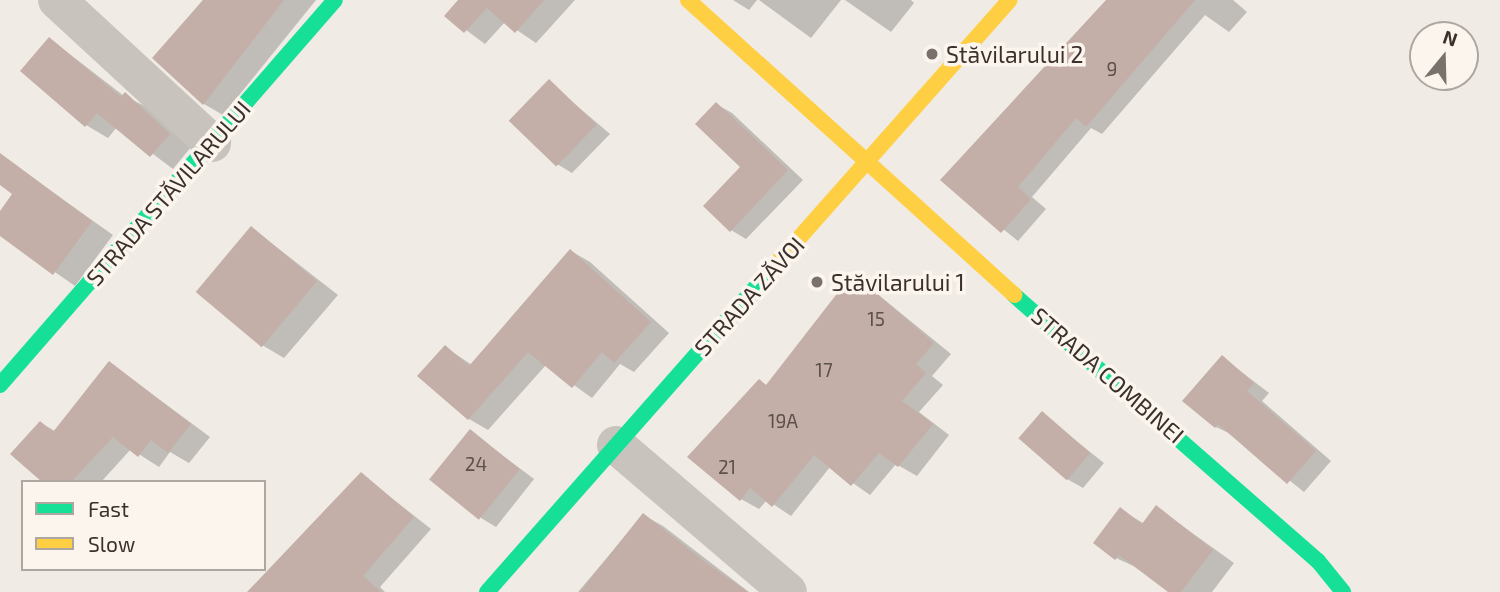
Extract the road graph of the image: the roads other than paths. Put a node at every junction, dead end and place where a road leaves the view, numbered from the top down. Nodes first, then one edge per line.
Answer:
1 (57, 0) edge
2 (335, 0) edge
3 (688, 0) edge
4 (1010, 0) edge
5 (212, 142) junction
6 (866, 165) junction
7 (0, 385) edge
8 (617, 445) junction
9 (487, 592) edge
10 (788, 592) edge
11 (1343, 592) edge

1 - 5 street
2 - 5 street, STRADA STĂVILARULUI
3 - 6 street
4 - 6 street, STRADA ZĂVOI
5 - 7 street, STRADA STĂVILARULUI
6 - 8 street, STRADA ZĂVOI
6 - 11 street, STRADA COMBINEI
8 - 9 street, STRADA ZĂVOI
8 - 10 street

